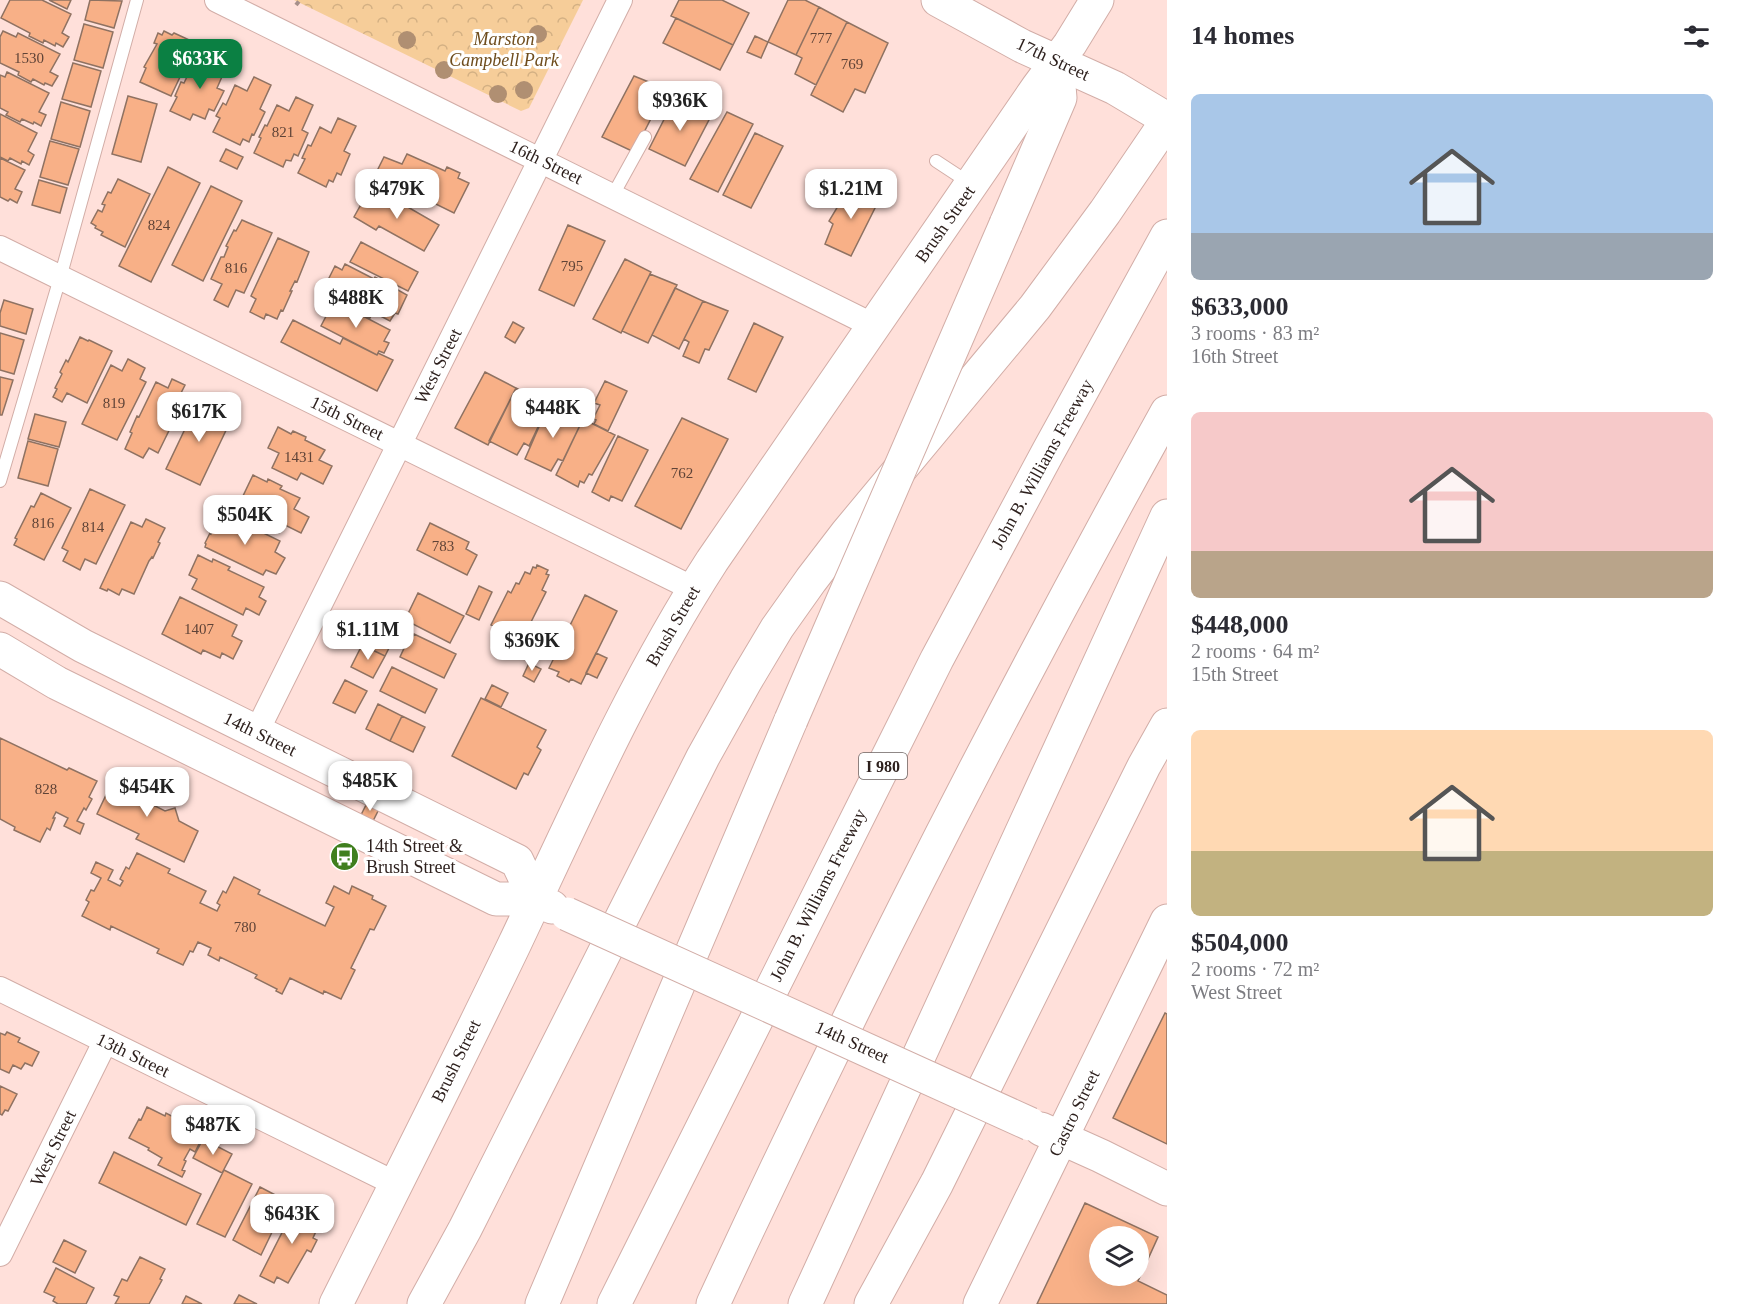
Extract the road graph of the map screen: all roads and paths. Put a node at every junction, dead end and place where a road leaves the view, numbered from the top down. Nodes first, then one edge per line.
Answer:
1 (137, 0) edge
2 (217, 0) edge
3 (300, 0) edge
4 (620, 0) edge
5 (939, 0) edge
6 (1097, 0) edge
7 (296, 5) dead end
8 (1057, 62) junction
9 (1167, 120) edge
10 (645, 137) dead end
11 (541, 160) junction
12 (936, 161) dead end
13 (972, 185) junction
14 (613, 195) junction
15 (1167, 236) edge
16 (0, 248) edge
17 (60, 278) junction
18 (874, 326) junction
19 (1167, 412) edge
20 (400, 444) junction
21 (0, 482) edge
22 (1167, 516) edge
23 (694, 589) junction
24 (0, 598) edge
25 (0, 649) edge
26 (1167, 725) edge
27 (256, 733) junction
28 (535, 899) junction
29 (1167, 921) edge
30 (0, 989) edge
31 (105, 1041) junction
32 (1061, 1138) junction
33 (396, 1184) junction
34 (1167, 1189) edge
35 (0, 1254) edge
36 (336, 1304) edge
37 (424, 1304) edge
38 (542, 1304) edge
39 (614, 1304) edge
40 (713, 1304) edge
41 (805, 1304) edge
42 (871, 1304) edge
43 (980, 1304) edge

1 - 17 lane
2 - 11 street, 16th Street
3 - 7 path
4 - 11 street, West Street
5 - 8 main road, 17th Street
6 - 8 main road, Brush Street
8 - 9 main road, 17th Street
8 - 13 main road, Brush Street
8 - 38 main road, bridge
9 - 37 main road
10 - 14 lane
11 - 14 street, 16th Street
11 - 20 street, West Street
12 - 13 lane
13 - 18 main road, Brush Street
14 - 18 street, 16th Street
15 - 39 main road, John B. Williams Freeway / I 980
16 - 17 street, 15th Street
17 - 20 street, 15th Street
17 - 21 lane
18 - 23 main road, Brush Street
19 - 40 main road
20 - 23 street, 15th Street
20 - 27 street, West Street
22 - 41 main road
23 - 28 main road, Brush Street
24 - 27 main road, 14th Street
25 - 28 main road, 14th Street
26 - 42 main road
27 - 28 main road, 14th Street
28 - 32 main road, 14th Street, bridge
28 - 33 main road, Brush Street
29 - 32 main road, Castro Street
30 - 31 street, 13th Street
31 - 33 street, 13th Street
31 - 35 street, West Street
32 - 34 main road, 14th Street
32 - 43 main road, Castro Street
33 - 36 main road, Brush Street

